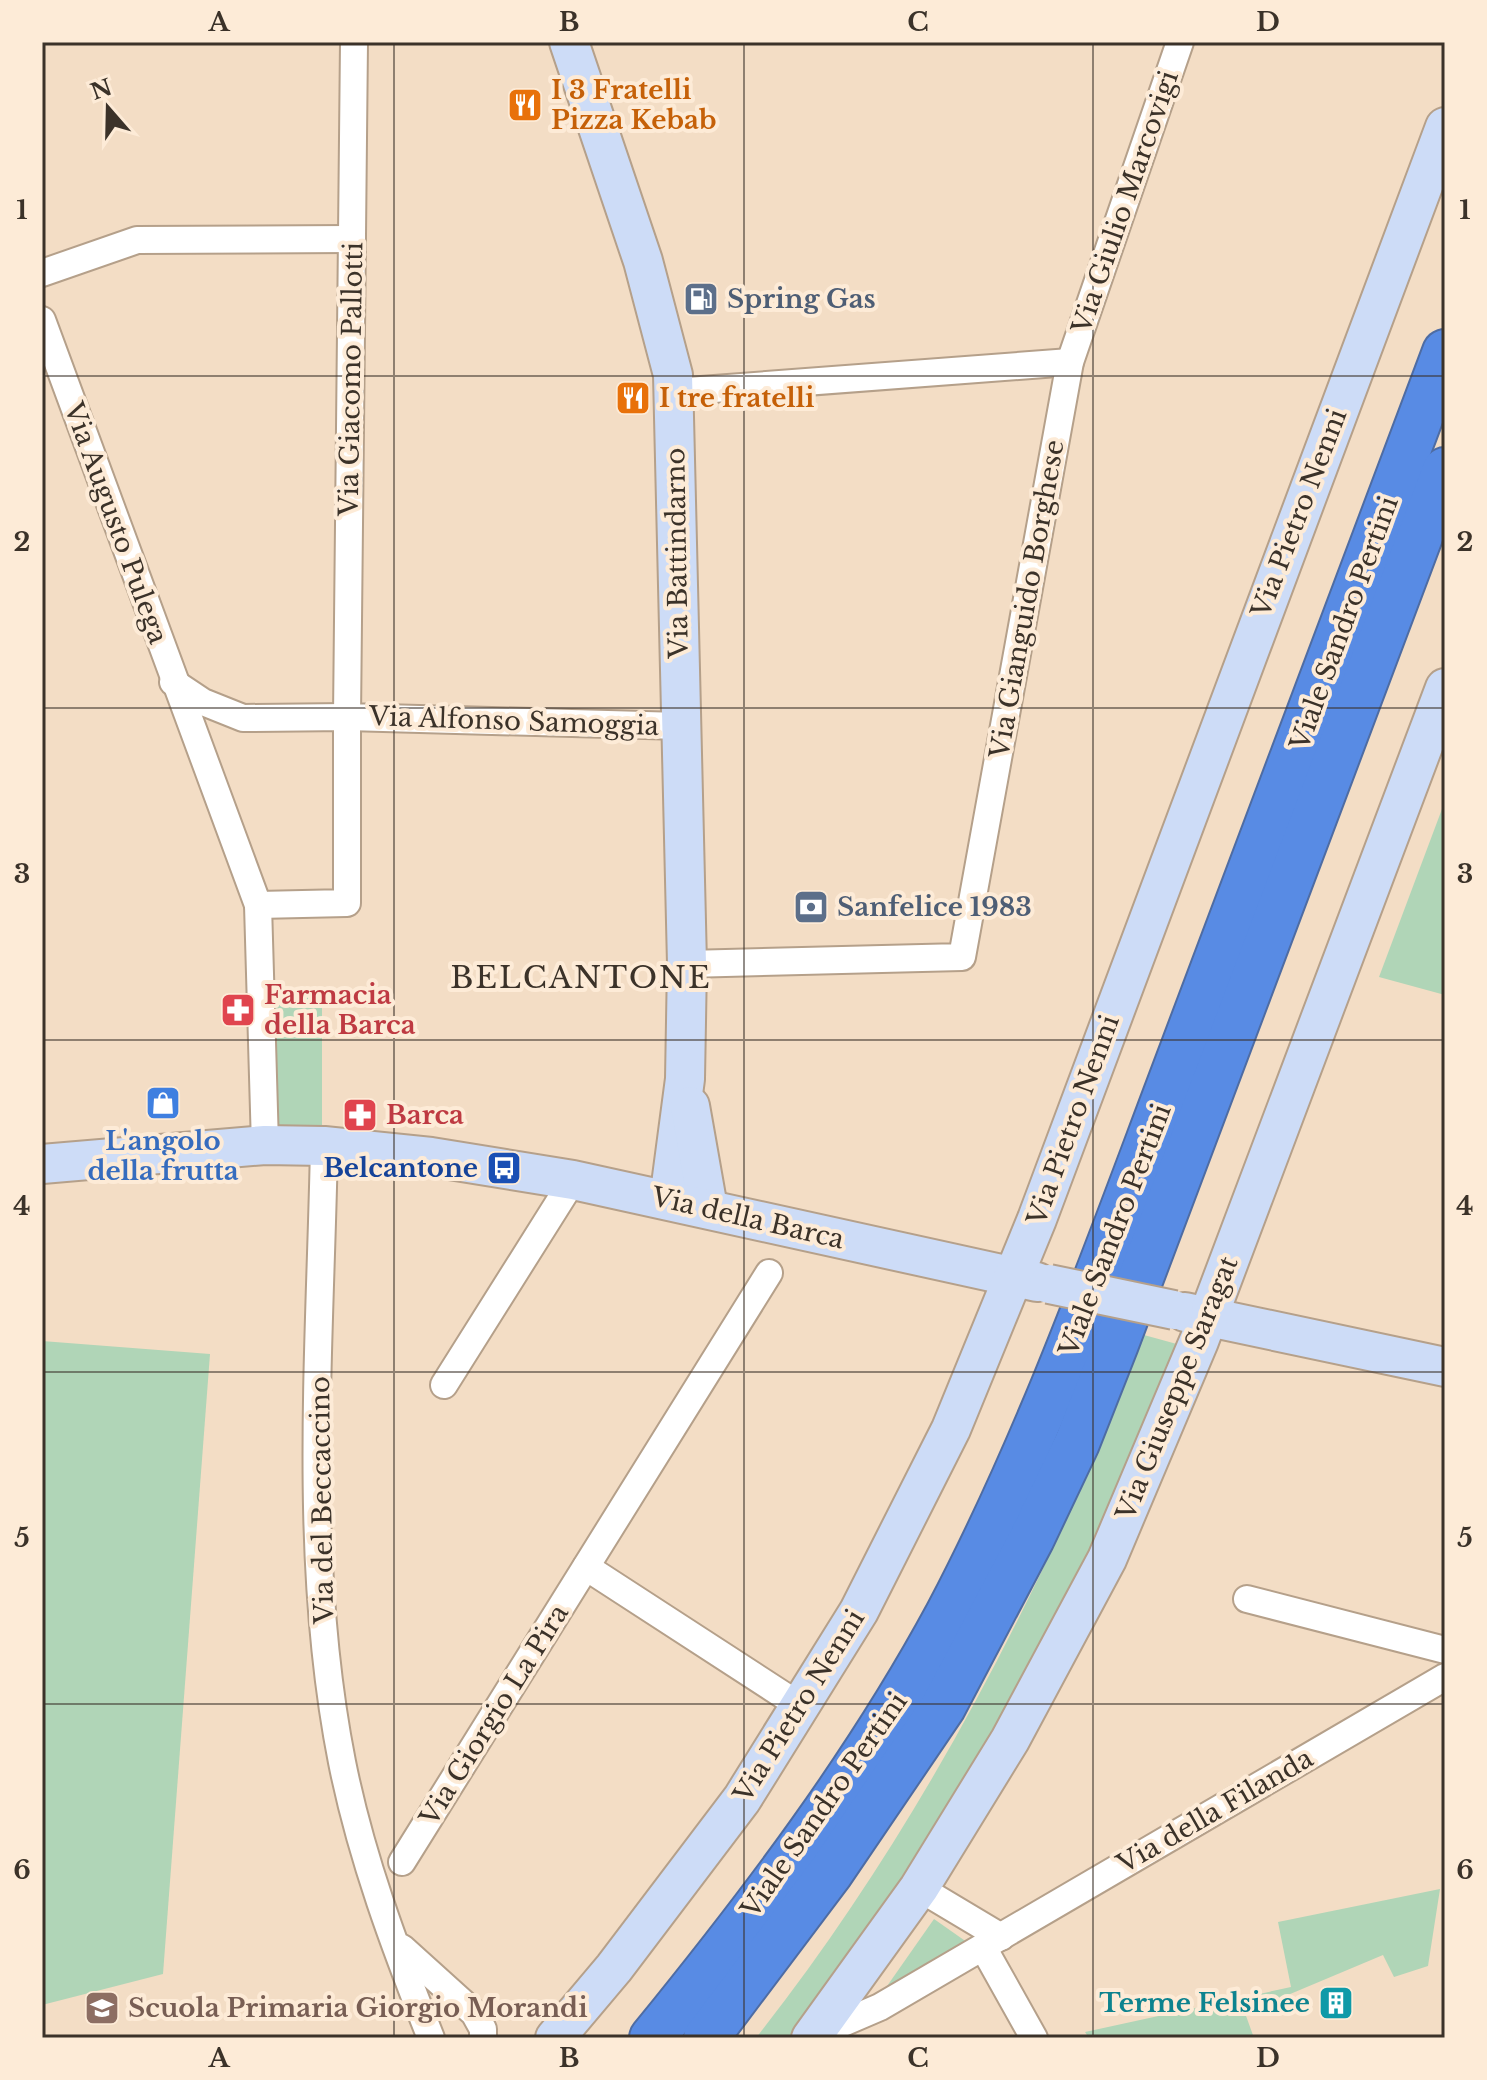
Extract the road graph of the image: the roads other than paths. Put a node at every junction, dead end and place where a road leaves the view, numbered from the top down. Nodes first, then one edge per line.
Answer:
1 (354, 42) edge
2 (569, 42) edge
3 (1180, 42) edge
4 (1445, 127) edge
5 (352, 239) junction
6 (42, 273) edge
7 (42, 320) edge
8 (1445, 352) edge
9 (1070, 362) junction
10 (674, 392) junction
11 (1445, 470) edge
12 (173, 682) junction
13 (1445, 688) edge
14 (347, 717) junction
15 (243, 718) junction
16 (681, 726) junction
17 (195, 737) junction
18 (258, 905) junction
19 (687, 964) junction
20 (685, 1079) junction
21 (265, 1145) junction
22 (324, 1146) junction
23 (42, 1164) edge
24 (573, 1180) junction
25 (669, 1200) junction
26 (708, 1208) junction
27 (769, 1273) dead end
28 (1031, 1281) junction
29 (1191, 1314) junction
30 (1445, 1367) edge
31 (444, 1385) dead end
32 (586, 1567) junction
33 (1247, 1599) dead end
34 (1418, 1642) junction
35 (1445, 1650) edge
36 (1440, 1683) edge
37 (800, 1706) junction
38 (402, 1862) dead end
39 (919, 1888) junction
40 (394, 1940) junction
41 (992, 1942) junction
42 (811, 2037) edge
43 (431, 2038) edge
44 (483, 2038) edge
45 (555, 2038) edge
46 (652, 2038) edge
47 (706, 2038) edge
48 (1034, 2038) edge

1 - 5 street, Via Giacomo Pallotti
2 - 10 street, Via Battindarno
3 - 9 street, Via Giulio Marcovigi
4 - 28 street, Via Pietro Nenni
5 - 6 street
5 - 14 street, Via Giacomo Pallotti
7 - 12 street, Via Augusto Pulega
8 - 46 highway, Viale Sandro Pertini
9 - 10 street
9 - 19 street, Via Gianguido Borghese
10 - 16 street, Via Battindarno
11 - 47 highway, Viale Sandro Pertini
12 - 15 street
12 - 17 street, Via Augusto Pulega
13 - 29 street, Via Giuseppe Saragat
14 - 15 street, Via Alfonso Samoggia
14 - 16 street, Via Alfonso Samoggia
14 - 18 street, Via Giacomo Pallotti
15 - 17 street
16 - 19 street, Via Battindarno
17 - 18 street, Via Augusto Pulega
18 - 21 street, Via Augusto Pulega
19 - 20 street, Via Battindarno
20 - 25 street, Via Battindarno
20 - 26 street, Via Battindarno
21 - 22 street, Via della Barca
21 - 23 street, Via della Barca
22 - 24 street, Via della Barca
22 - 40 street, Via del Beccaccino
24 - 25 street, Via della Barca
24 - 31 street
25 - 26 street, Via della Barca
26 - 28 street, Via della Barca
27 - 32 street, Via Giorgio La Pira
28 - 29 street, Via della Barca, bridge
28 - 37 street, Via Pietro Nenni
29 - 30 street, Via della Barca
29 - 39 street, Via Giuseppe Saragat
32 - 37 street
32 - 38 street, Via Giorgio La Pira
33 - 34 street
34 - 35 street
34 - 36 street
36 - 41 street, Via della Filanda
37 - 45 street, Via Pietro Nenni
39 - 41 street
39 - 42 street, Via Giuseppe Saragat
40 - 43 street, Via del Beccaccino
40 - 44 street, Via del Beccaccino
41 - 42 street, Via della Filanda
41 - 48 street

